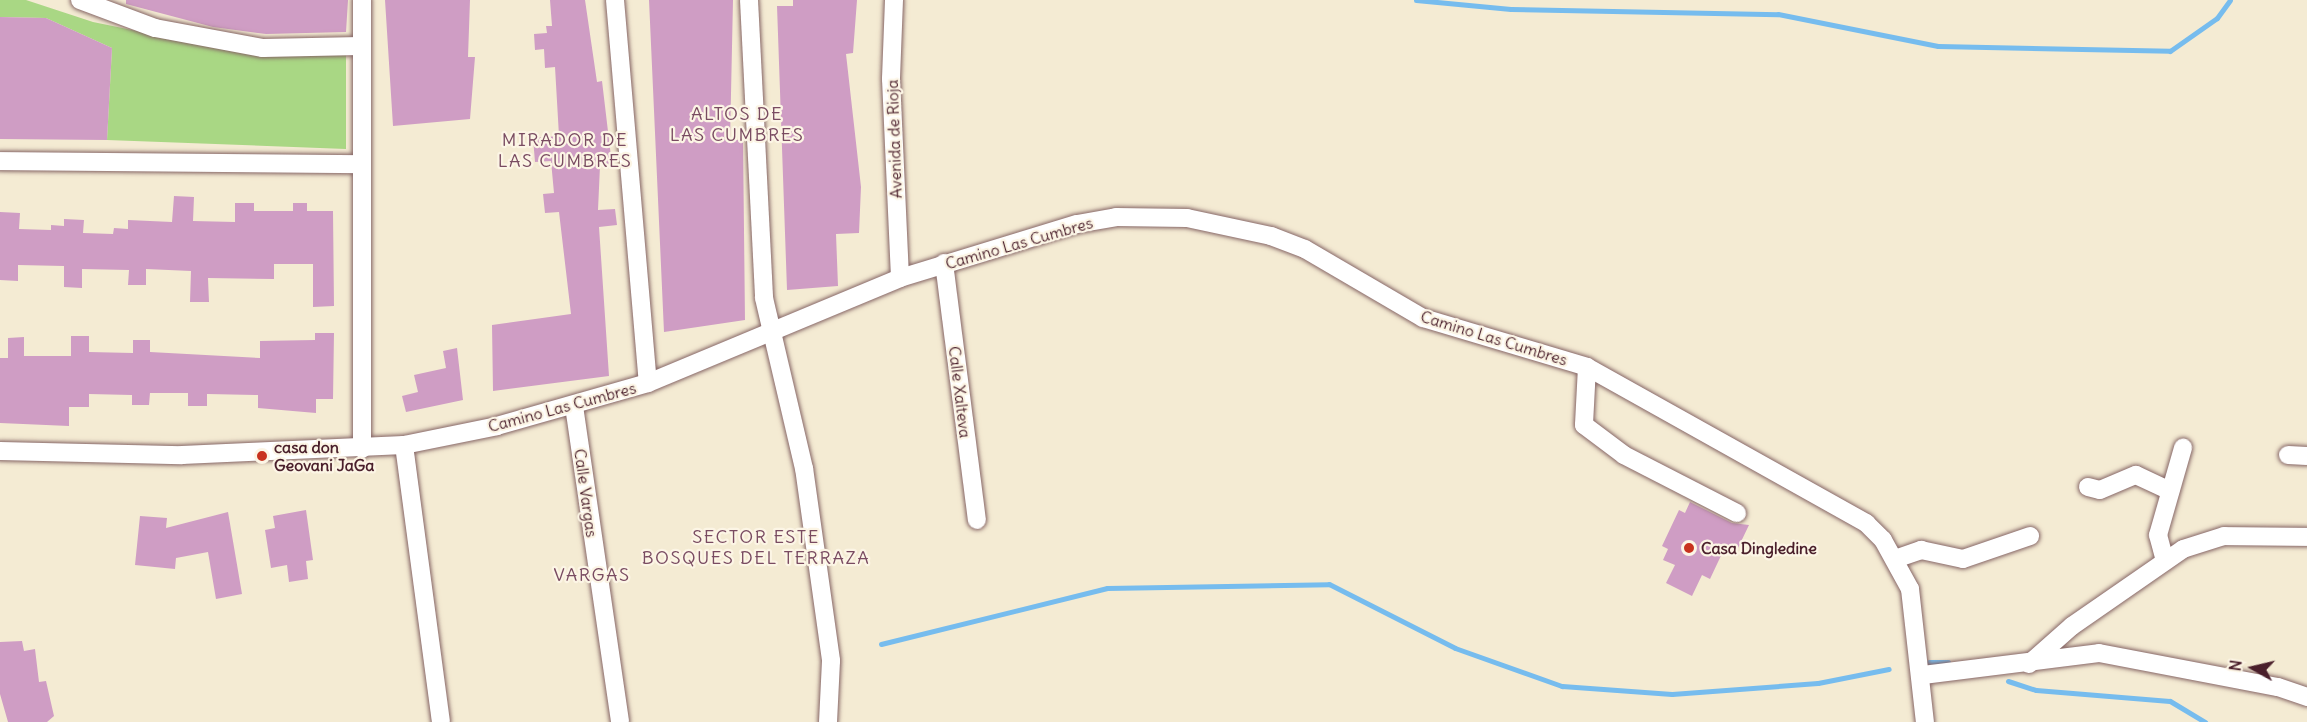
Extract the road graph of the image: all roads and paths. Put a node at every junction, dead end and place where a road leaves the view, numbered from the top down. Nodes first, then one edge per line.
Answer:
1 (80, 0) edge
2 (362, 0) edge
3 (615, 0) edge
4 (749, 0) edge
5 (894, 0) edge
6 (360, 46) junction
7 (0, 161) edge
8 (358, 164) junction
9 (944, 263) junction
10 (900, 278) junction
11 (768, 333) junction
12 (1587, 366) junction
13 (648, 383) junction
14 (574, 406) junction
15 (404, 445) junction
16 (2183, 448) dead end
17 (362, 449) junction
18 (0, 451) edge
19 (2288, 455) dead end
20 (2307, 456) edge
21 (2088, 487) dead end
22 (2171, 491) junction
23 (1737, 513) dead end
24 (977, 520) dead end
25 (2030, 536) dead end
26 (2307, 537) edge
27 (1895, 559) junction
28 (2165, 561) junction
29 (2027, 665) junction
30 (1923, 675) junction
31 (2307, 697) edge
32 (441, 722) edge
33 (620, 722) edge
34 (828, 722) edge
35 (1925, 722) edge

1 - 6 street
2 - 6 street
3 - 13 street
4 - 11 street
5 - 10 street, Avenida de Rioja
6 - 8 street
7 - 8 street
8 - 17 street
9 - 10 street, Camino Las Cumbres
9 - 12 street, Camino Las Cumbres
9 - 24 street, Calle Xalteva
10 - 11 street, Camino Las Cumbres
11 - 13 street, Camino Las Cumbres
11 - 34 street
12 - 23 street
12 - 27 street, Camino Las Cumbres
13 - 14 street, Camino Las Cumbres
14 - 15 street, Camino Las Cumbres
14 - 33 street, Calle Vargas
15 - 17 street, Camino Las Cumbres
15 - 32 street
16 - 22 street
17 - 18 street, Camino Las Cumbres
19 - 20 street
21 - 22 street
22 - 28 street
25 - 27 street
26 - 28 street
27 - 30 street, Camino Las Cumbres
28 - 29 street
29 - 30 street
29 - 31 street
30 - 35 street, Camino Las Cumbres

